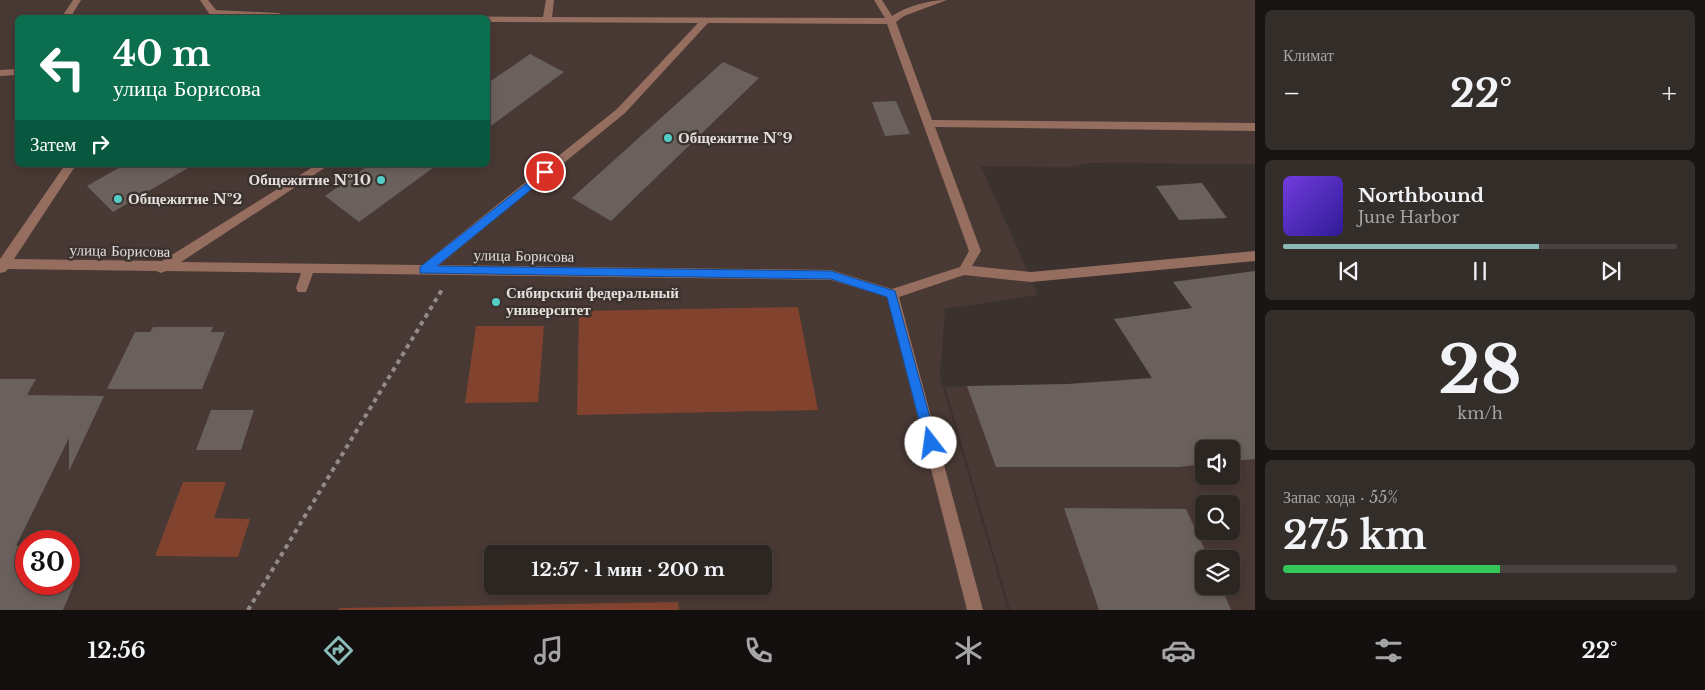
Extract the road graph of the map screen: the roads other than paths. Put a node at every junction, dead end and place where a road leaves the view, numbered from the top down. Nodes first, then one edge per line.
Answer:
1 (77, 0) edge
2 (204, 0) edge
3 (550, 0) edge
4 (878, 0) edge
5 (944, 0) edge
6 (67, 15) edge
7 (252, 15) edge
8 (490, 18) edge
9 (547, 18) junction
10 (706, 20) junction
11 (892, 21) junction
12 (0, 72) edge
13 (15, 72) edge
14 (928, 123) junction
15 (1255, 127) edge
16 (71, 167) edge
17 (321, 167) edge
18 (1255, 256) edge
19 (1, 266) edge
20 (161, 268) junction
21 (308, 269) junction
22 (424, 270) junction
23 (964, 270) junction
24 (302, 288) dead end
25 (892, 294) junction
26 (975, 610) edge

1 - 6 street
2 - 7 street
3 - 9 street
4 - 11 street
5 - 11 street
8 - 9 street
9 - 10 street
10 - 11 street
10 - 22 street
11 - 14 street
12 - 13 street
14 - 15 street
14 - 23 street
16 - 19 street
17 - 20 street
18 - 23 street
19 - 20 street, улица Борисова
20 - 21 street, улица Борисова
21 - 22 street, улица Борисова
21 - 24 street
22 - 25 street, улица Борисова
23 - 25 street
25 - 26 street

